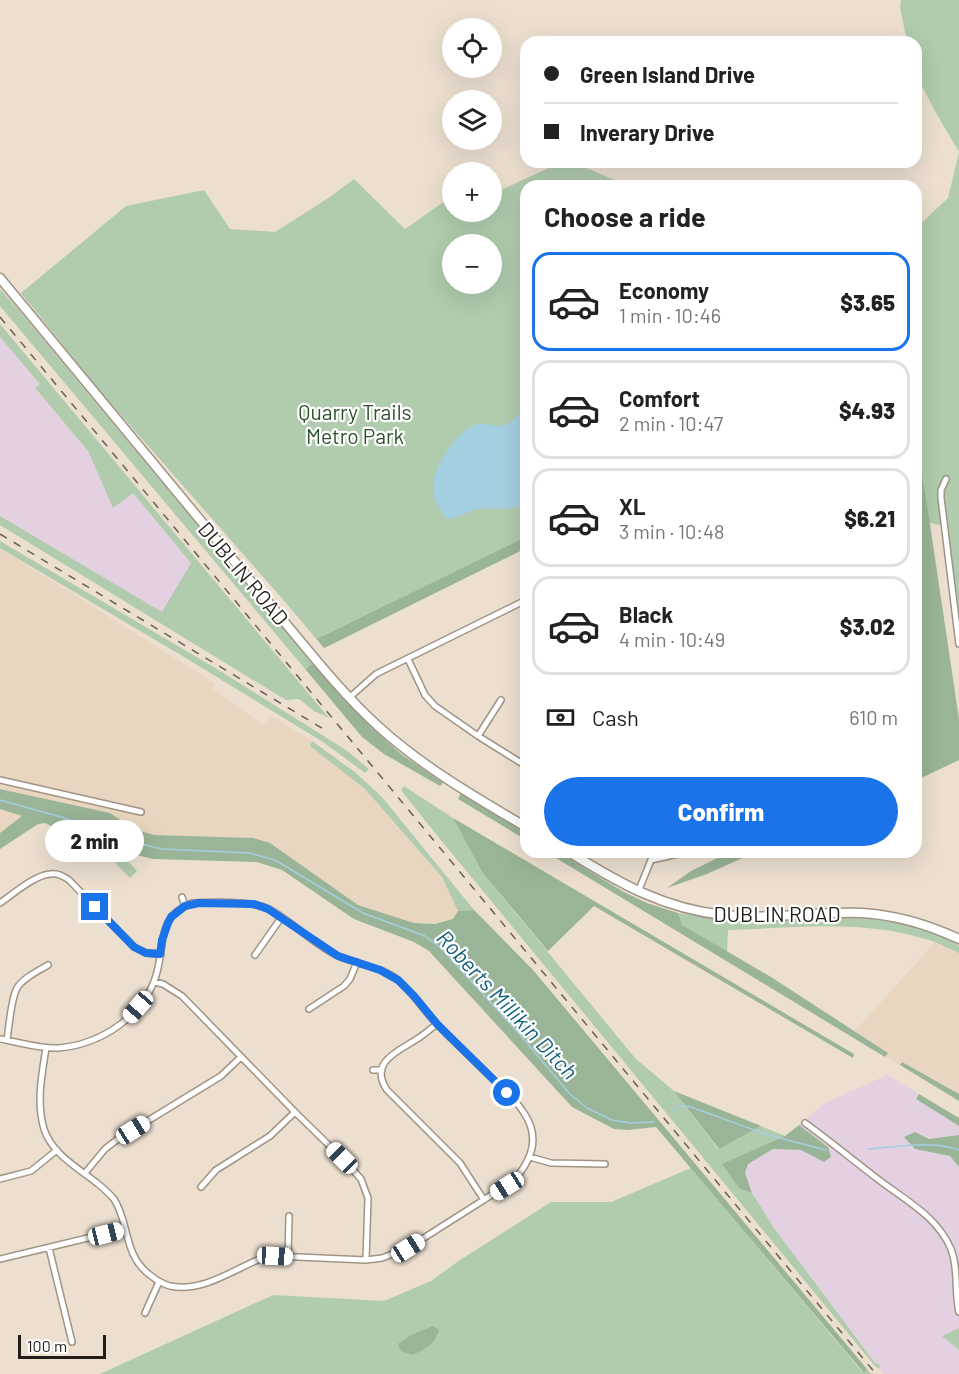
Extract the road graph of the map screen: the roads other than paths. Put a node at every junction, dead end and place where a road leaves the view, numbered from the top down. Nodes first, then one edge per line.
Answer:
1 (0, 278) edge
2 (946, 479) dead end
3 (520, 603) edge
4 (959, 644) edge
5 (408, 659) junction
6 (350, 697) junction
7 (501, 700) dead end
8 (478, 736) junction
9 (520, 762) edge
10 (0, 780) edge
11 (141, 812) dead end
12 (520, 823) edge
13 (578, 858) edge
14 (660, 858) edge
15 (651, 860) joint
16 (638, 892) junction
17 (182, 897) dead end
18 (0, 903) edge
19 (185, 906) junction
20 (281, 918) junction
21 (959, 939) edge
22 (160, 954) junction
23 (255, 955) dead end
24 (357, 962) junction
25 (48, 965) dead end
26 (154, 982) junction
27 (309, 1009) dead end
28 (437, 1024) junction
29 (3, 1040) edge
30 (46, 1048) junction
31 (241, 1057) junction
32 (373, 1070) dead end
33 (382, 1070) junction
34 (294, 1112) junction
35 (805, 1123) dead end
36 (57, 1150) junction
37 (530, 1157) junction
38 (604, 1164) dead end
39 (85, 1173) junction
40 (0, 1179) edge
41 (201, 1187) dead end
42 (484, 1200) junction
43 (289, 1216) dead end
44 (125, 1229) junction
45 (50, 1248) junction
46 (288, 1257) junction
47 (0, 1259) edge
48 (366, 1260) junction
49 (159, 1281) junction
50 (959, 1312) edge
51 (145, 1313) dead end
52 (72, 1342) dead end

1 - 6 main road, DUBLIN ROAD
2 - 4 street
3 - 5 street
5 - 6 street
5 - 8 street
6 - 12 main road, DUBLIN ROAD
7 - 8 street
8 - 9 street
10 - 11 street
13 - 16 main road, DUBLIN ROAD
14 - 15 street
15 - 16 street
16 - 21 main road, DUBLIN ROAD
17 - 19 street
18 - 22 street
19 - 20 street
19 - 22 street
20 - 23 street
20 - 24 street
22 - 26 street
24 - 27 street
24 - 28 street
25 - 29 street
26 - 30 street
26 - 31 street
28 - 33 street
28 - 37 street
29 - 30 street
30 - 36 street
31 - 34 street
31 - 39 street
32 - 33 street
33 - 42 street
34 - 41 street
34 - 48 street
35 - 50 street
36 - 39 street
36 - 40 street
37 - 38 street
37 - 42 street
39 - 44 street
42 - 48 street
43 - 46 street
44 - 45 street
44 - 49 street
45 - 47 street
45 - 52 street
46 - 48 street
46 - 49 street
49 - 51 street

